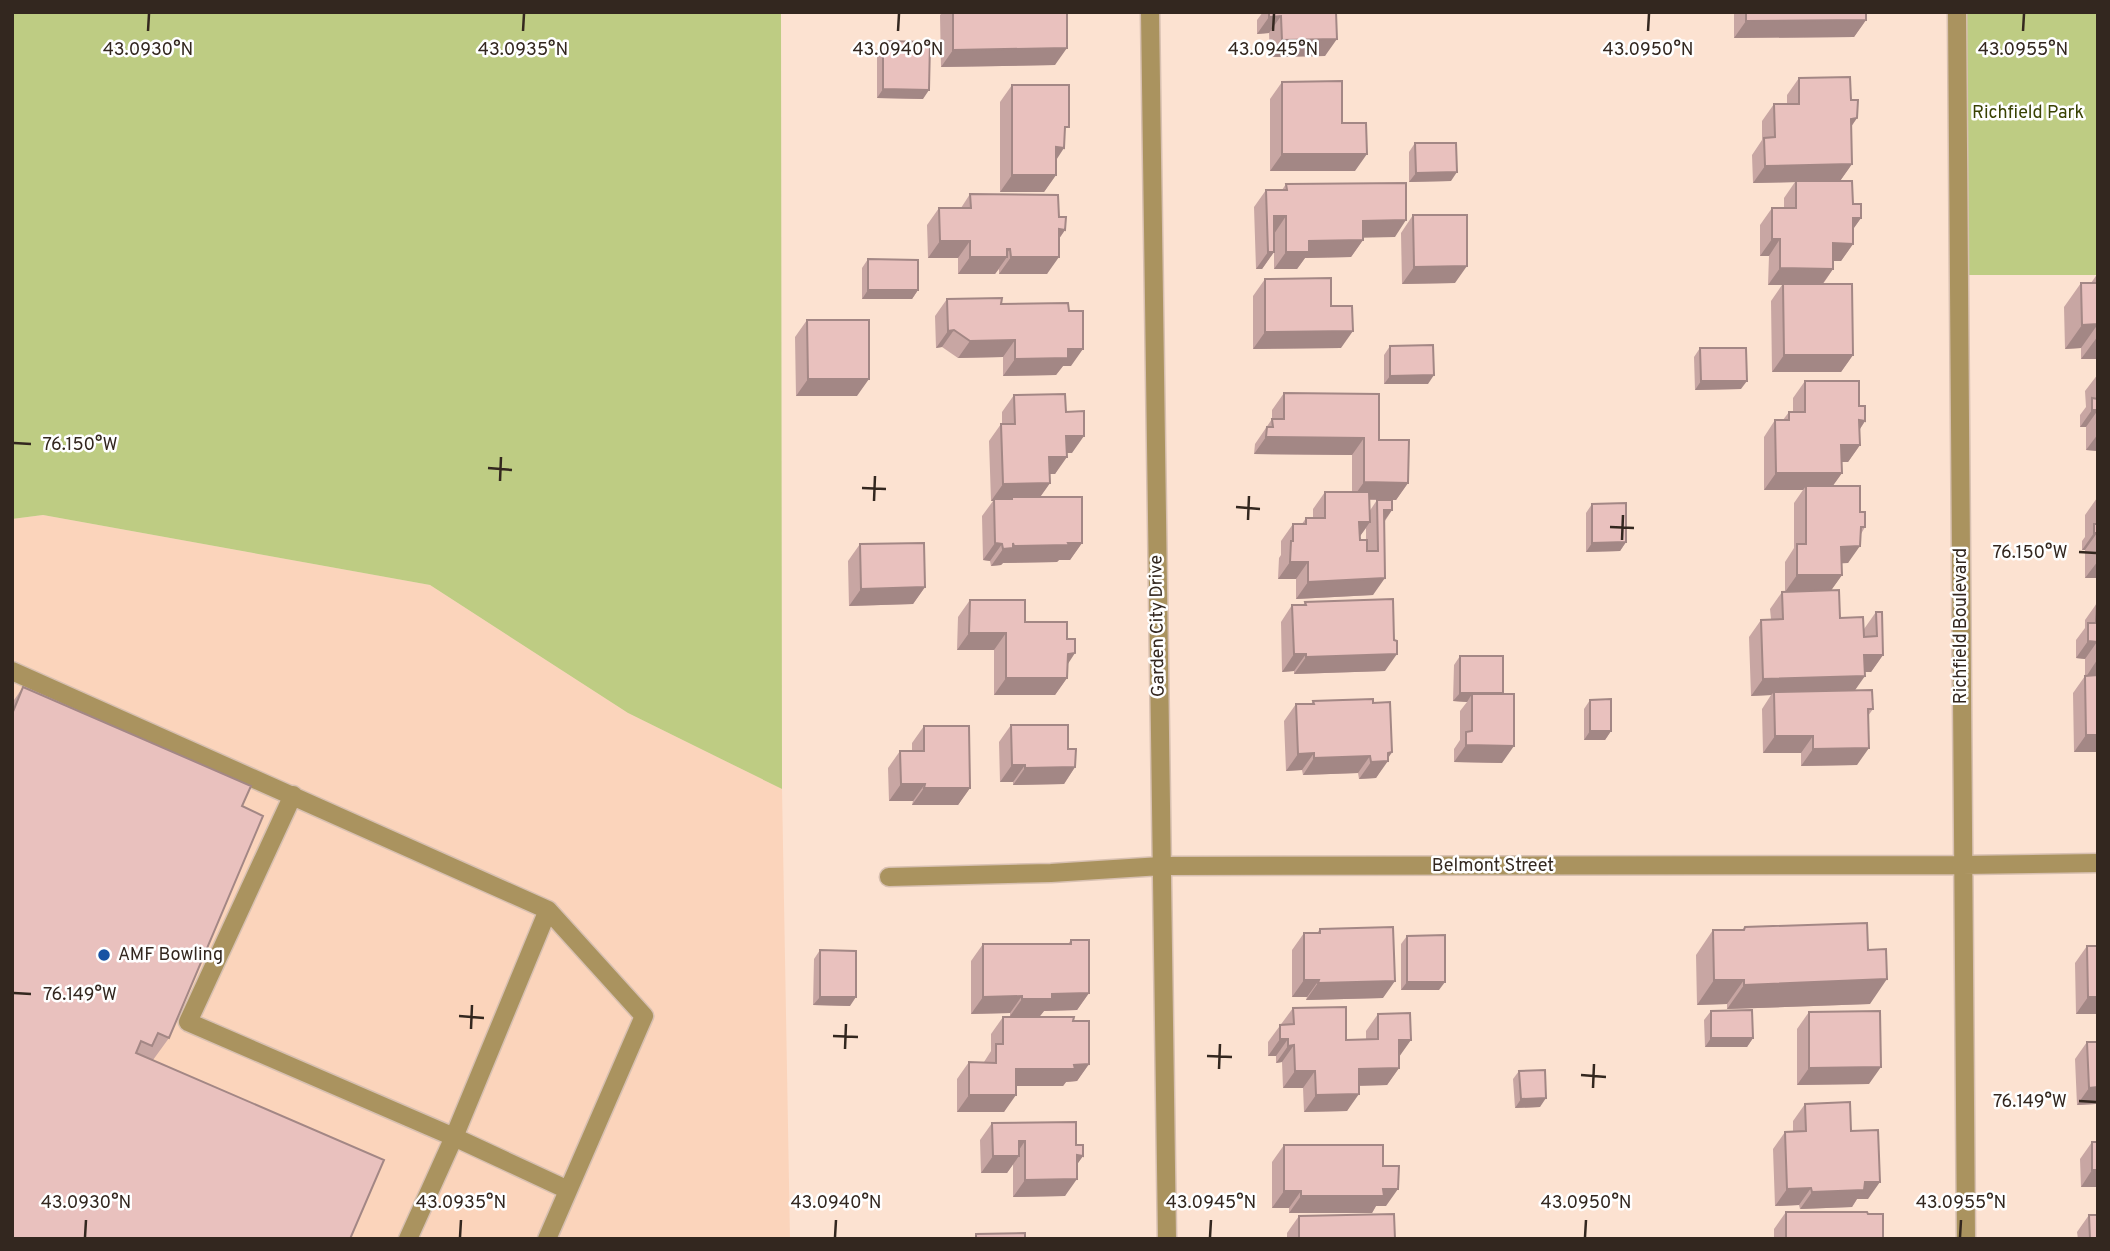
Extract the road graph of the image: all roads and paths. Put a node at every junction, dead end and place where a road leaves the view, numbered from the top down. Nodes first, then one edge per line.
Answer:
1 (1150, 12) edge
2 (1956, 12) edge
3 (12, 671) edge
4 (293, 795) junction
5 (2098, 863) edge
6 (1161, 866) junction
7 (1963, 866) junction
8 (889, 877) dead end
9 (548, 910) junction
10 (454, 1137) junction
11 (568, 1190) junction
12 (408, 1239) edge
13 (547, 1239) edge
14 (1167, 1239) edge
15 (1966, 1239) edge

1 - 6 street, Garden City Drive
2 - 7 street, Richfield Boulevard
3 - 4 street
4 - 9 street
4 - 10 street
5 - 7 street, Belmont Street
6 - 7 street, Belmont Street
6 - 8 street, Belmont Street
6 - 14 street, Garden City Drive
7 - 15 street, Richfield Boulevard
9 - 10 street
9 - 11 street
10 - 11 street
10 - 12 street
11 - 13 street

